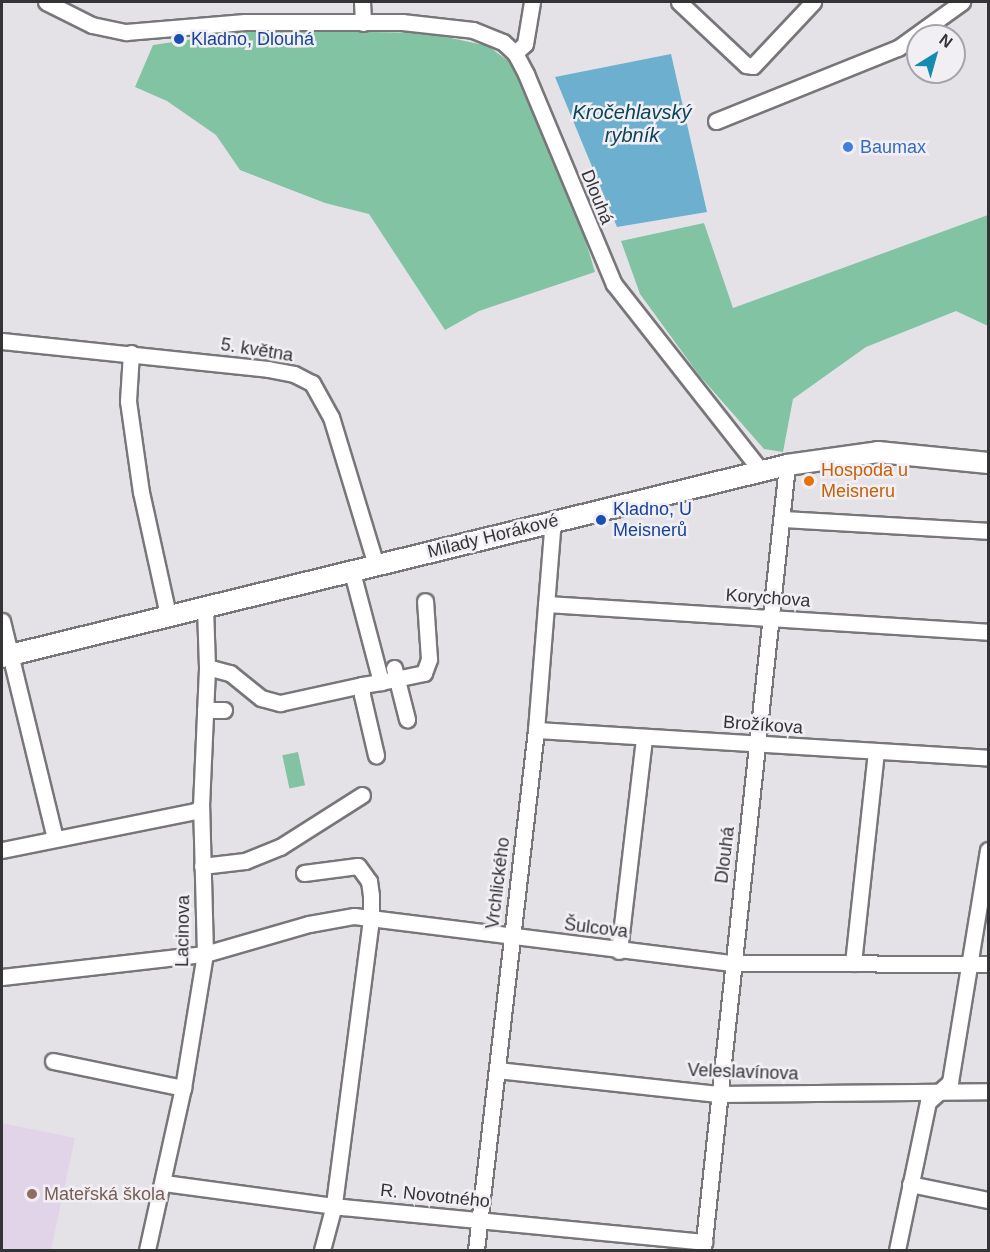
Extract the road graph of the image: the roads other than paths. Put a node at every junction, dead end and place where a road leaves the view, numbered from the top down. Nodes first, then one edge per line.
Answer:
1 (46, 2) edge
2 (362, 2) edge
3 (532, 2) edge
4 (679, 2) edge
5 (813, 2) edge
6 (962, 2) edge
7 (363, 23) junction
8 (515, 53) junction
9 (716, 121) dead end
10 (2, 341) edge
11 (131, 353) junction
12 (988, 463) edge
13 (787, 465) junction
14 (761, 471) junction
15 (782, 519) junction
16 (553, 520) junction
17 (988, 531) edge
18 (376, 565) junction
19 (352, 572) junction
20 (425, 601) dead end
21 (546, 604) junction
22 (205, 606) junction
23 (168, 615) junction
24 (770, 618) junction
25 (2, 621) edge
26 (988, 632) edge
27 (6, 655) edge
28 (207, 667) junction
29 (396, 673) junction
30 (381, 682) junction
31 (362, 685) junction
32 (205, 710) junction
33 (224, 710) dead end
34 (407, 719) dead end
35 (536, 730) junction
36 (644, 738) junction
37 (759, 743) junction
38 (876, 753) junction
39 (376, 755) dead end
40 (988, 758) edge
41 (362, 795) dead end
42 (201, 806) junction
43 (55, 838) junction
44 (2, 850) edge
45 (988, 850) edge
46 (372, 864) dead end
47 (202, 866) junction
48 (304, 873) dead end
49 (369, 881) junction
50 (371, 919) junction
51 (511, 938) junction
52 (619, 951) junction
53 (205, 954) junction
54 (732, 963) junction
55 (853, 963) junction
56 (969, 964) junction
57 (988, 964) edge
58 (2, 977) edge
59 (53, 1061) dead end
60 (497, 1070) junction
61 (183, 1088) junction
62 (988, 1091) edge
63 (938, 1092) junction
64 (718, 1094) junction
65 (164, 1183) junction
66 (910, 1184) junction
67 (988, 1200) edge
68 (334, 1205) junction
69 (480, 1220) junction
70 (703, 1246) edge
71 (147, 1251) edge
72 (322, 1251) edge
73 (476, 1251) edge
74 (897, 1251) edge

1 - 7 street
2 - 7 street
3 - 8 street
4 - 5 street
6 - 9 street
7 - 8 street
8 - 14 street, Dlouhá
10 - 11 street, 5. května
11 - 18 street, 5. května
11 - 23 street
12 - 13 main road, Milady Horákové
13 - 14 main road, Milady Horákové
13 - 15 street, Dlouhá
14 - 16 main road, Milady Horákové
15 - 17 street
15 - 24 street, Dlouhá
16 - 18 main road, Milady Horákové
16 - 21 street, Vrchlického
18 - 19 main road, Milady Horákové
19 - 22 main road, Milady Horákové
19 - 30 street
20 - 29 street
21 - 24 street, Korychova
21 - 35 street, Vrchlického
22 - 23 main road, Milady Horákové
22 - 28 street, Lacinova
23 - 27 main road, Milady Horákové
24 - 26 street, Korychova
24 - 37 street, Dlouhá
25 - 27 street
27 - 43 street
28 - 31 street
28 - 32 street, Lacinova
29 - 30 street
29 - 34 street
30 - 31 street
31 - 39 street
32 - 33 street
32 - 42 street, Lacinova
35 - 36 street, Brožíkova
35 - 51 street, Vrchlického
36 - 37 street, Brožíkova
36 - 52 street
37 - 38 street, Brožíkova
37 - 54 street, Dlouhá
38 - 40 street, Brožíkova
38 - 55 street
41 - 47 street
42 - 43 street
42 - 47 street, Lacinova
43 - 44 street
45 - 56 street
46 - 49 street
47 - 53 street, Lacinova
48 - 49 street
49 - 50 street
50 - 51 street, Šulcova
50 - 53 street, Šulcova
50 - 68 street
51 - 52 street, Šulcova
51 - 60 street, Vrchlického
52 - 54 street, Šulcova
53 - 58 street, Šulcova
53 - 61 street, Lacinova
54 - 55 street, Šulcova
54 - 64 street, Dlouhá
55 - 56 street, Šulcova
56 - 57 street, Šulcova
56 - 63 street
59 - 61 street
60 - 64 street, Veleslavínova
60 - 69 street, Vrchlického
61 - 65 street, Lacinova
62 - 63 street, Veleslavínova
63 - 64 street, Veleslavínova
63 - 66 street
64 - 70 street, Dlouhá
65 - 68 street, R. Novotného
65 - 71 street, Lacinova
66 - 67 street
66 - 74 street
68 - 69 street, R. Novotného
68 - 72 street
69 - 70 street, R. Novotného
69 - 73 street, Vrchlického

